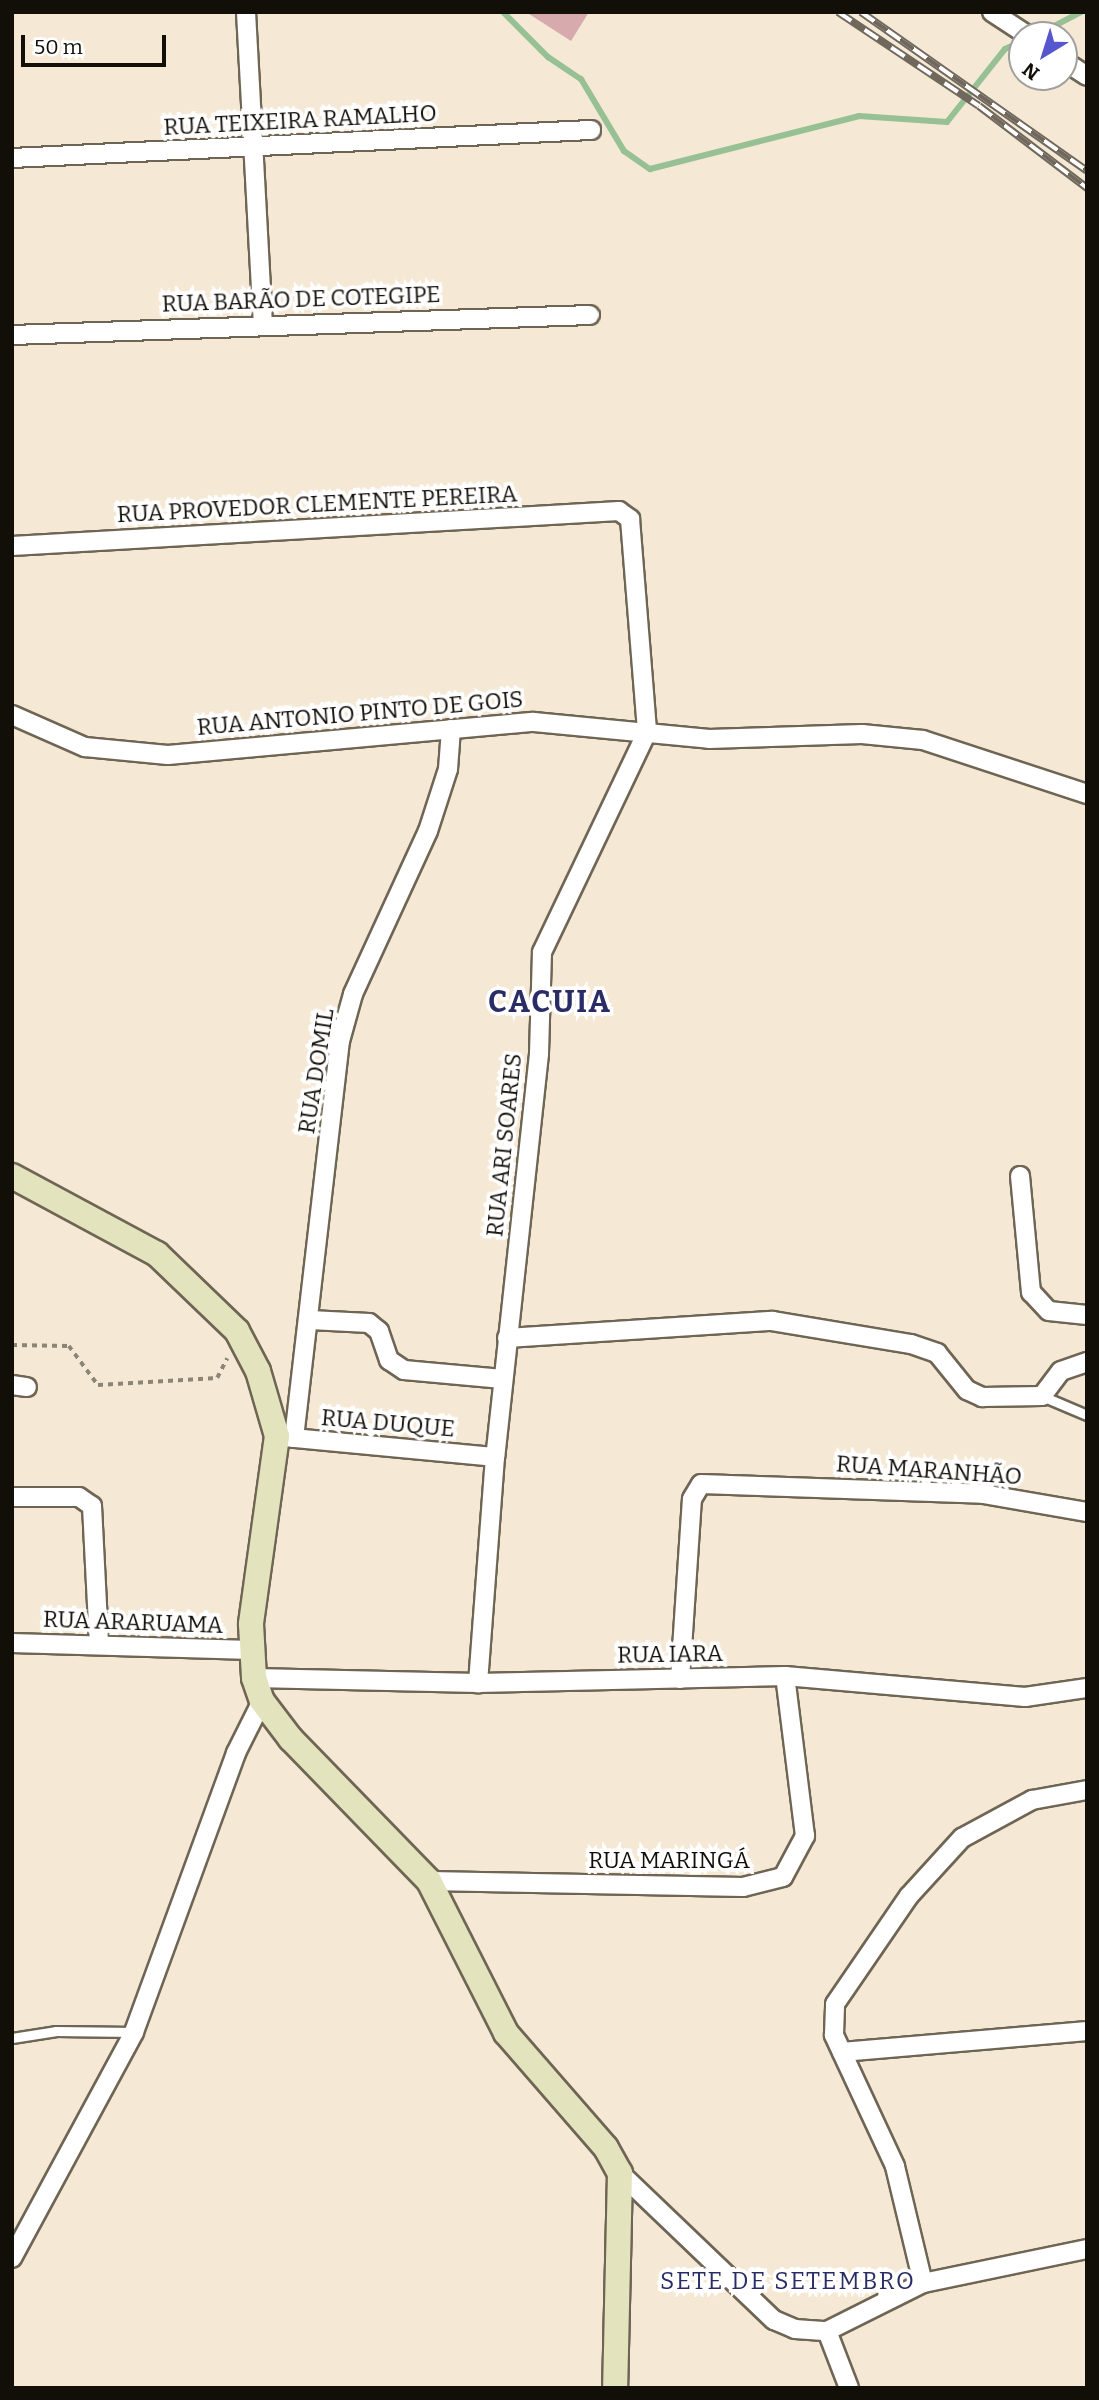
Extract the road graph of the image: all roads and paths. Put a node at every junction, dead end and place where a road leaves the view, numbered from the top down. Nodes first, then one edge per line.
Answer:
1 (246, 12) edge
2 (992, 12) edge
3 (1008, 22) edge
4 (591, 130) dead end
5 (251, 146) junction
6 (12, 158) edge
7 (590, 315) dead end
8 (263, 324) junction
9 (12, 335) edge
10 (625, 512) joint
11 (12, 546) edge
12 (12, 715) edge
13 (451, 729) junction
14 (647, 732) junction
15 (1087, 794) edge
16 (12, 1176) edge
17 (1020, 1176) dead end
18 (1087, 1315) edge
19 (310, 1320) junction
20 (237, 1331) junction
21 (507, 1338) junction
22 (12, 1345) edge
23 (1087, 1362) edge
24 (503, 1379) junction
25 (1042, 1396) junction
26 (1087, 1415) edge
27 (286, 1437) junction
28 (495, 1457) junction
29 (12, 1497) edge
30 (1087, 1512) edge
31 (12, 1643) edge
32 (99, 1645) junction
33 (251, 1650) junction
34 (785, 1676) junction
35 (254, 1678) junction
36 (680, 1678) junction
37 (478, 1683) junction
38 (1087, 1688) edge
39 (262, 1701) junction
40 (1087, 1790) edge
41 (429, 1881) junction
42 (1087, 2031) edge
43 (134, 2032) junction
44 (12, 2038) edge
45 (842, 2052) junction
46 (620, 2173) junction
47 (1087, 2249) edge
48 (12, 2258) edge
49 (923, 2283) junction
50 (827, 2331) junction
51 (615, 2388) edge
52 (849, 2388) edge

1 - 5 street
2 - 3 street
4 - 5 street, RUA TEIXEIRA RAMALHO
5 - 6 street, RUA TEIXEIRA RAMALHO
5 - 8 street
7 - 8 street, RUA BARÃO DE COTEGIPE
8 - 9 street, RUA BARÃO DE COTEGIPE
10 - 11 street, RUA PROVEDOR CLEMENTE PEREIRA
10 - 14 street, RUA ARI SOARES
12 - 13 street, RUA ANTONIO PINTO DE GOIS
13 - 14 street, RUA ANTONIO PINTO DE GOIS
13 - 19 street, RUA DOMIL
14 - 15 street, RUA ANTONIO PINTO DE GOIS
14 - 21 street, RUA ARI SOARES
16 - 20 main road
17 - 18 street
19 - 24 street
19 - 27 street, RUA DOMIL
20 - 22 path
20 - 27 main road
21 - 24 street, RUA ARI SOARES
21 - 25 street
23 - 25 street
24 - 28 street, RUA ARI SOARES
25 - 26 lane
27 - 28 street, RUA DUQUE
27 - 33 main road
28 - 37 street, RUA ARI SOARES
29 - 32 street
30 - 36 street, RUA MARANHÃO
31 - 32 street, RUA ARARUAMA
32 - 33 street, RUA ARARUAMA
33 - 35 main road
34 - 36 street, RUA IARA
34 - 38 street, RUA IARA
34 - 41 street, RUA MARINGÁ
35 - 37 street, RUA IARA
35 - 39 main road
36 - 37 street, RUA IARA
39 - 41 main road
39 - 43 street
40 - 45 street
41 - 46 main road
42 - 45 street
43 - 44 lane
43 - 48 street
45 - 49 street
46 - 50 street
46 - 51 main road
47 - 49 street
49 - 50 street
50 - 52 street

